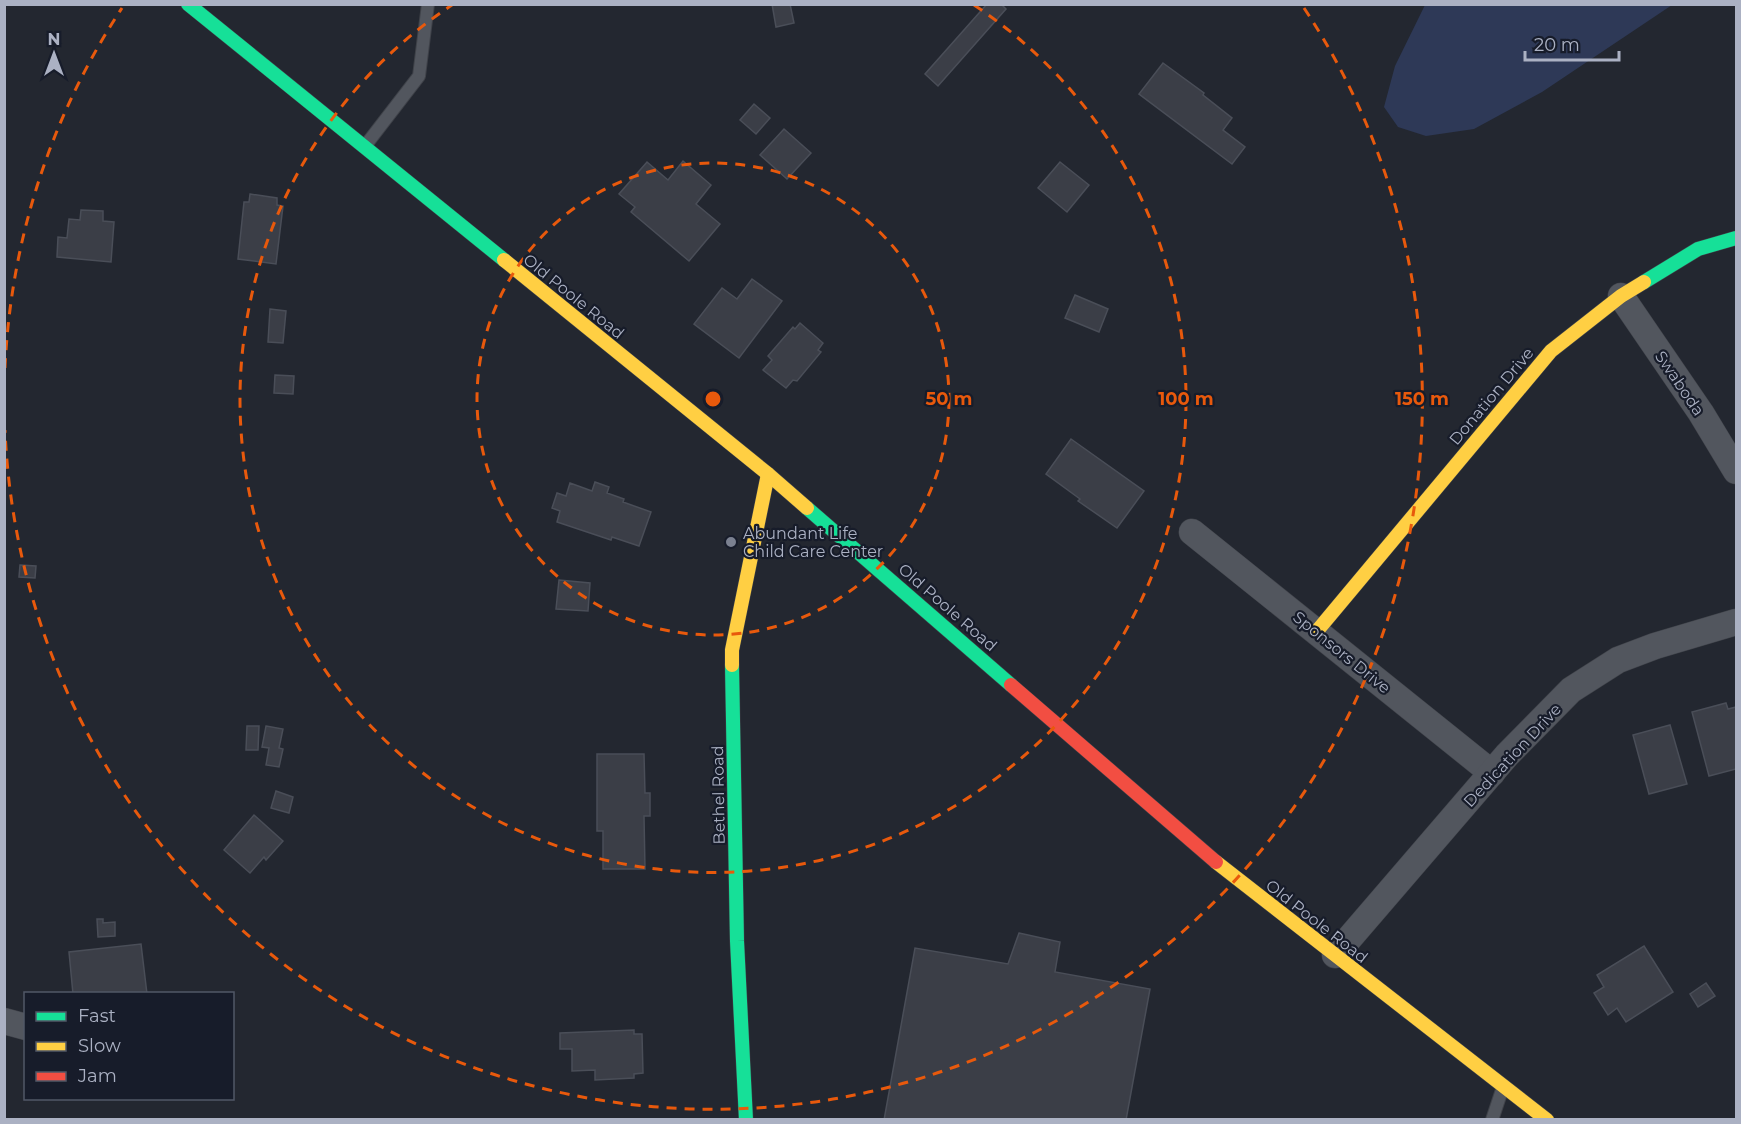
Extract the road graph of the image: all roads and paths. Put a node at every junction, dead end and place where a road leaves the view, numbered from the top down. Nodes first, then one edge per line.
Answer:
1 (188, 4) edge
2 (428, 4) edge
3 (364, 147) junction
4 (1737, 238) edge
5 (1621, 296) junction
6 (1737, 471) edge
7 (768, 474) junction
8 (1192, 532) dead end
9 (1737, 622) edge
10 (1317, 631) junction
11 (1492, 774) junction
12 (1335, 956) junction
13 (4, 1021) edge
14 (24, 1026) edge
15 (1503, 1086) junction
16 (746, 1119) edge
17 (1492, 1119) edge
18 (1547, 1119) edge

1 - 3 street, Old Poole Road
2 - 3 lane
3 - 7 street, Old Poole Road
4 - 5 street, Donation Drive
5 - 6 street, Swaboda
5 - 10 street, Donation Drive
7 - 12 street, Old Poole Road
7 - 16 street, Bethel Road
8 - 10 street, Sponsors Drive
9 - 11 street, Dedication Drive
10 - 11 street, Sponsors Drive
11 - 12 street, Dedication Drive
12 - 15 street, Old Poole Road
13 - 14 street
15 - 17 lane
15 - 18 street, Old Poole Road

